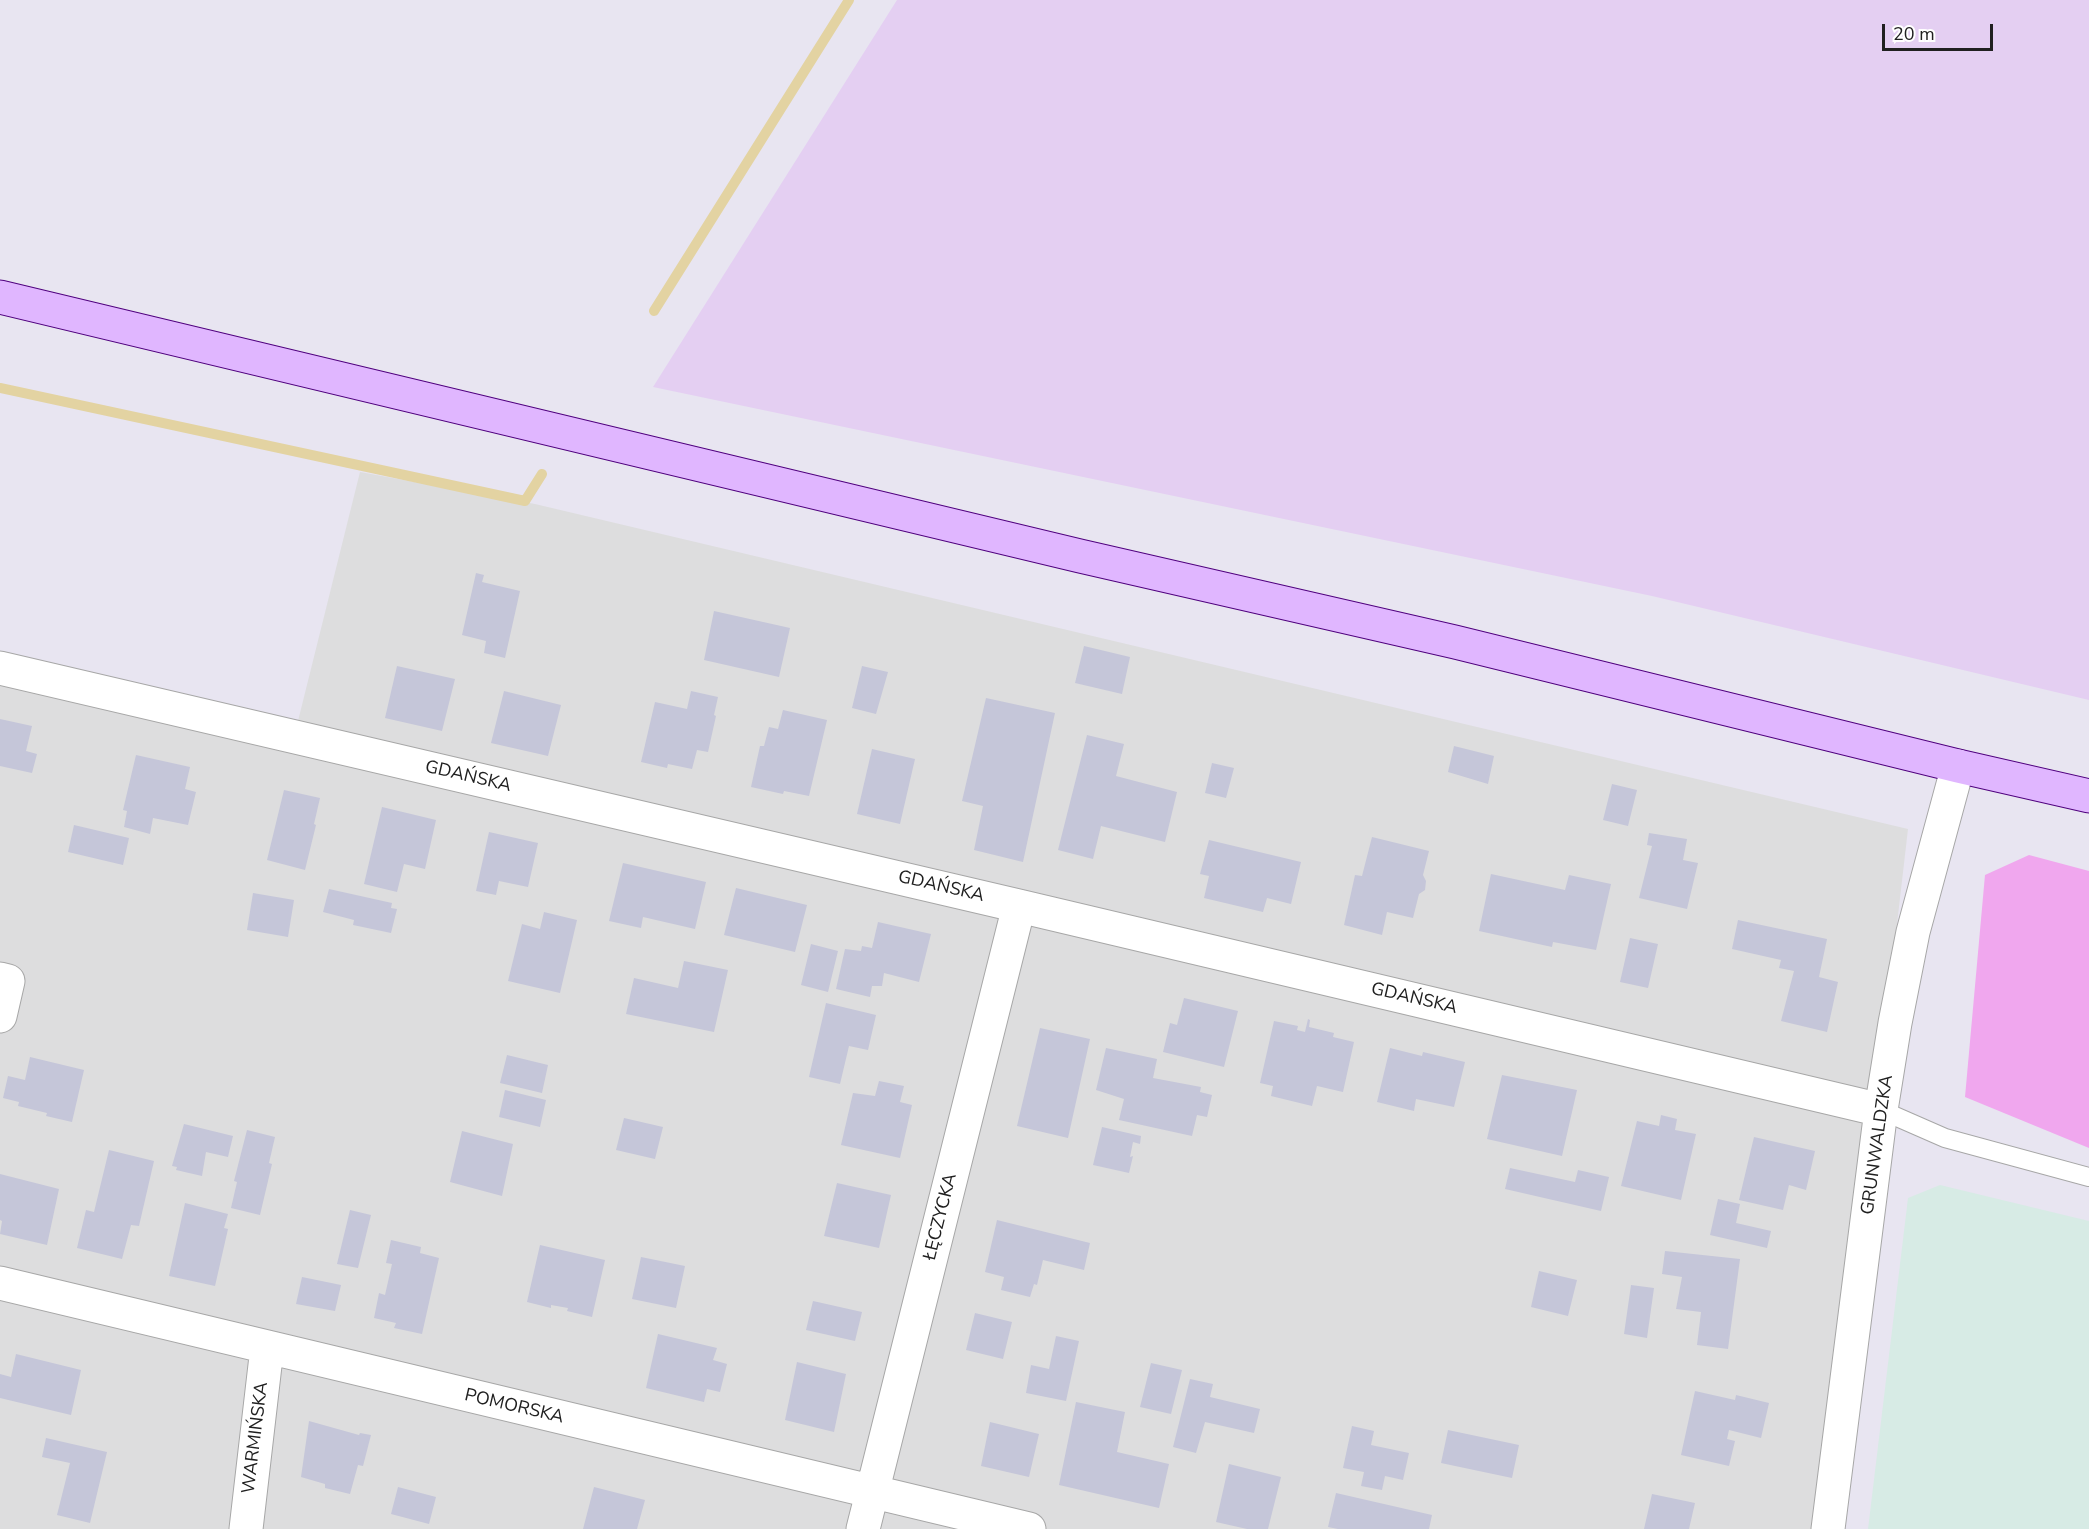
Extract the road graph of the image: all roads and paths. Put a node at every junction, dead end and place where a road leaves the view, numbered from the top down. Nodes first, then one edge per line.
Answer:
1 (0, 297) edge
2 (0, 668) edge
3 (1958, 766) junction
4 (2089, 796) edge
5 (1019, 906) junction
6 (0, 979) edge
7 (0, 1017) edge
8 (1881, 1110) junction
9 (2089, 1177) edge
10 (0, 1284) edge
11 (267, 1347) junction
12 (872, 1492) junction
13 (246, 1529) edge
14 (863, 1529) edge
15 (1029, 1529) edge
16 (1828, 1529) edge

1 - 3 street
2 - 5 street, GDAŃSKA
3 - 4 street
3 - 8 street, GRUNWALDZKA
5 - 8 street, GDAŃSKA
5 - 12 street, ŁĘCZYCKA
6 - 7 street
8 - 9 lane
8 - 16 street, GRUNWALDZKA
10 - 11 street, POMORSKA
11 - 12 street, POMORSKA
11 - 13 street, WARMIŃSKA
12 - 14 street, ŁĘCZYCKA
12 - 15 street, POMORSKA

